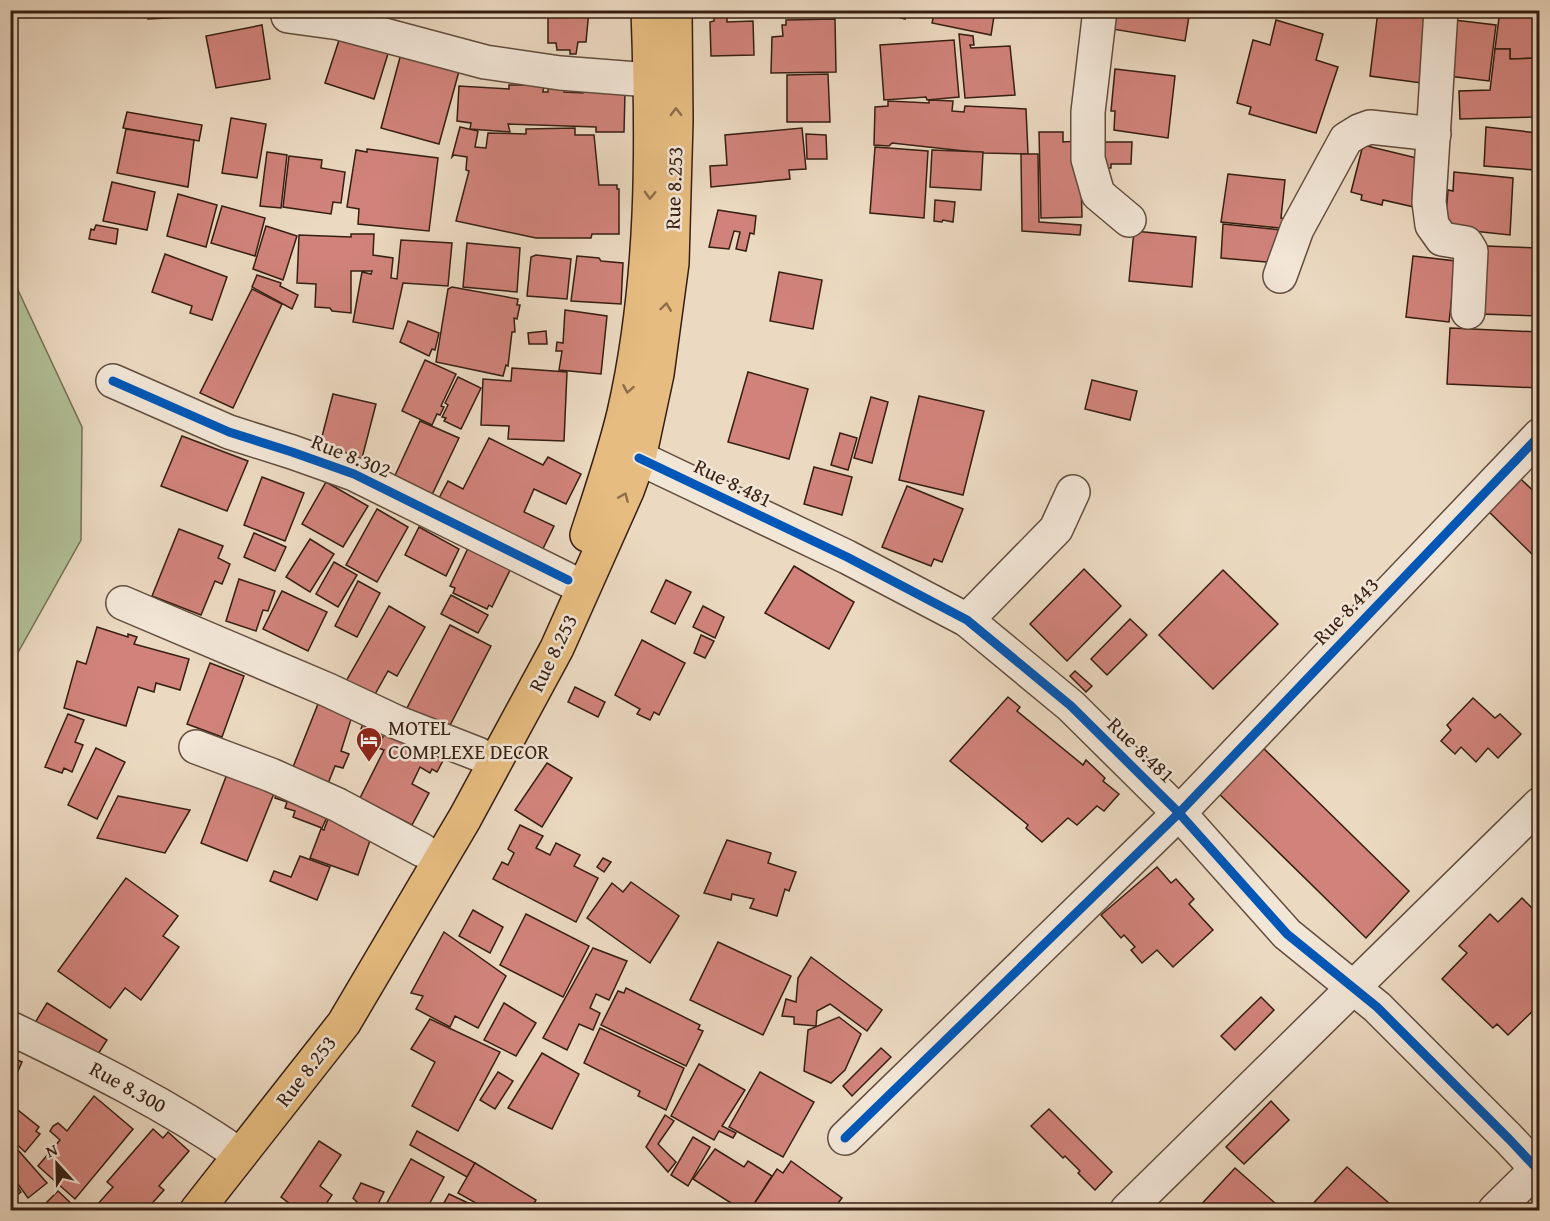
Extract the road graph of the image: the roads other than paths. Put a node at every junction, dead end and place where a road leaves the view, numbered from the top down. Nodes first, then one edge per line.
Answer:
1 (648, 10) edge
2 (675, 10) edge
3 (1100, 10) edge
4 (1441, 10) edge
5 (288, 16) dead end
6 (650, 80) junction
7 (1434, 134) junction
8 (1129, 220) dead end
9 (1280, 276) dead end
10 (1468, 312) dead end
11 (113, 381) dead end
12 (1539, 435) edge
13 (639, 458) junction
14 (1073, 492) dead end
15 (568, 579) junction
16 (123, 603) dead end
17 (967, 620) junction
18 (196, 747) dead end
19 (478, 754) junction
20 (1539, 804) edge
21 (1179, 813) junction
22 (422, 850) junction
23 (1354, 987) junction
24 (10, 1028) edge
25 (845, 1138) dead end
26 (233, 1150) junction
27 (1539, 1169) edge
28 (174, 1210) edge
29 (197, 1210) edge
30 (1127, 1210) edge
31 (1495, 1210) edge

1 - 6 highway, Rue 8.253
13 -> 2 highway, Rue 8.253
3 - 8 street
4 - 7 street
5 - 6 street
6 -> 15 highway, Rue 8.253
7 - 9 street
7 - 10 street
11 - 15 street, Rue 8.302
12 - 21 street, Rue 8.443
13 - 17 street, Rue 8.481
26 -> 13 highway, Rue 8.253
14 - 17 street
15 - 19 highway, Rue 8.253
16 - 19 street
17 - 21 street, Rue 8.481
18 - 22 street
19 - 22 highway, Rue 8.253
20 - 23 street
21 - 23 street, Rue 8.481
21 - 25 street, Rue 8.443
22 - 26 highway, Rue 8.253
23 - 27 street, Rue 8.481
23 - 30 street
24 - 26 street, Rue 8.300
26 - 28 highway, Rue 8.253
26 - 29 highway, Rue 8.253
27 - 31 street

